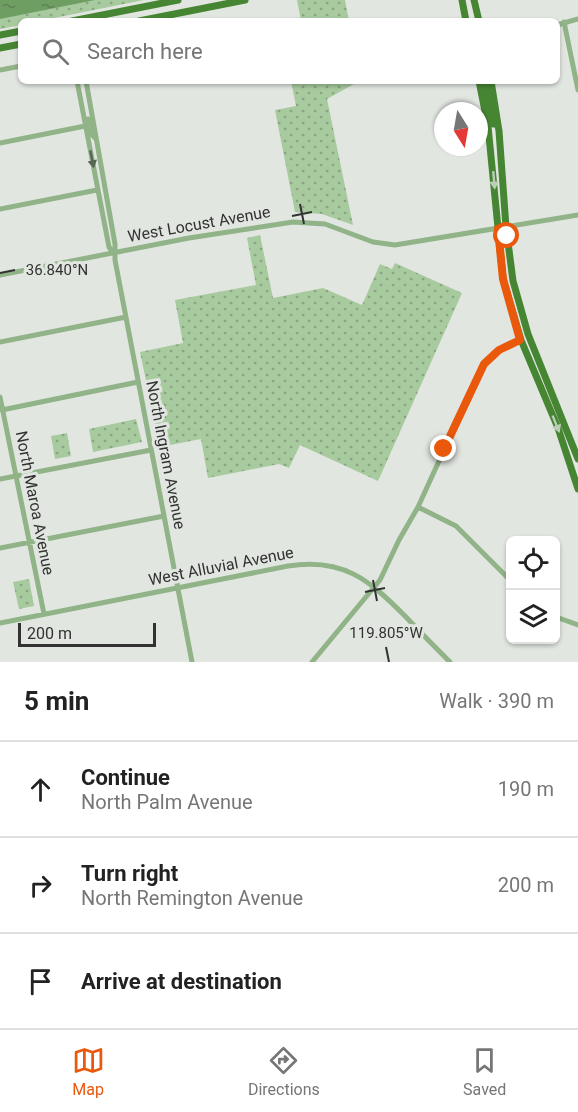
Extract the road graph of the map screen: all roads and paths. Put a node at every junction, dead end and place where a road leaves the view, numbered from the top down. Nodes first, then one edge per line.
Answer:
1 (178, 0) edge
2 (245, 0) edge
3 (462, 0) edge
4 (474, 0) edge
5 (89, 18) edge
6 (153, 18) edge
7 (465, 18) edge
8 (478, 18) edge
9 (578, 19) edge
10 (564, 22) junction
11 (560, 24) edge
12 (18, 32) edge
13 (0, 35) edge
14 (18, 45) edge
15 (0, 48) edge
16 (18, 67) edge
17 (0, 70) edge
18 (78, 84) edge
19 (87, 84) edge
20 (481, 84) edge
21 (485, 84) edge
22 (491, 84) edge
23 (578, 90) edge
24 (80, 98) junction
25 (85, 126) junction
26 (499, 131) junction
27 (96, 139) junction
28 (0, 142) edge
29 (97, 190) junction
30 (0, 209) edge
31 (578, 215) edge
32 (506, 227) junction
33 (498, 229) junction
34 (113, 253) junction
35 (0, 275) edge
36 (126, 317) junction
37 (520, 340) junction
38 (0, 342) edge
39 (138, 382) junction
40 (553, 394) junction
41 (0, 397) edge
42 (1, 410) edge
43 (151, 450) junction
44 (575, 460) edge
45 (16, 476) junction
46 (0, 480) edge
47 (578, 489) edge
48 (418, 507) junction
49 (164, 516) junction
50 (29, 543) junction
51 (0, 548) edge
52 (506, 576) edge
53 (178, 587) junction
54 (375, 588) junction
55 (44, 614) junction
56 (560, 619) edge
57 (0, 623) edge
58 (578, 625) edge
59 (443, 655) junction
60 (192, 662) edge
61 (312, 662) edge
62 (437, 662) edge
63 (450, 662) edge

1 - 5 main road
2 - 6 main road
3 - 7 main road
4 - 8 main road
9 - 10 street
10 - 11 street
10 - 23 street
12 - 13 main road
14 - 15 main road
16 - 17 street
18 - 24 street, North Ingram Avenue
19 - 27 street, North Ingram Avenue
20 -> 33 main road
21 - 26 main road
22 - 26 main road
24 - 25 street, North Ingram Avenue
24 - 27 street
25 - 28 street
25 -> 29 street, North Ingram Avenue
26 - 32 main road
27 - 34 street, North Ingram Avenue
29 - 30 street
29 - 34 street, North Ingram Avenue
31 - 32 street, West Locust Avenue
32 - 33 street, West Locust Avenue
32 - 40 main road
33 - 34 street, West Locust Avenue
33 - 37 main road
34 - 35 street, West Locust Avenue
34 - 36 street, North Ingram Avenue
36 - 38 street
36 - 39 street, North Ingram Avenue
37 - 40 main road
37 -> 44 main road
37 - 48 street
39 - 42 street
39 - 43 street, North Ingram Avenue
40 - 44 main road
41 - 42 street, North Maroa Avenue
42 - 45 street, North Maroa Avenue
43 - 45 street
43 - 49 street, North Ingram Avenue
44 - 47 main road
45 - 46 street
45 - 50 street, North Maroa Avenue
48 - 52 street
48 - 54 street
49 - 50 street
49 - 53 street, North Ingram Avenue
50 - 51 street
50 - 55 street, North Maroa Avenue
53 - 54 street, West Alluvial Avenue
53 - 55 street, West Alluvial Avenue
53 - 60 street, North Ingram Avenue
54 - 59 street, West Alluvial Avenue
54 - 61 street
55 - 57 street, West Alluvial Avenue
56 - 58 street
59 - 62 street
59 - 63 street, West Alluvial Avenue

